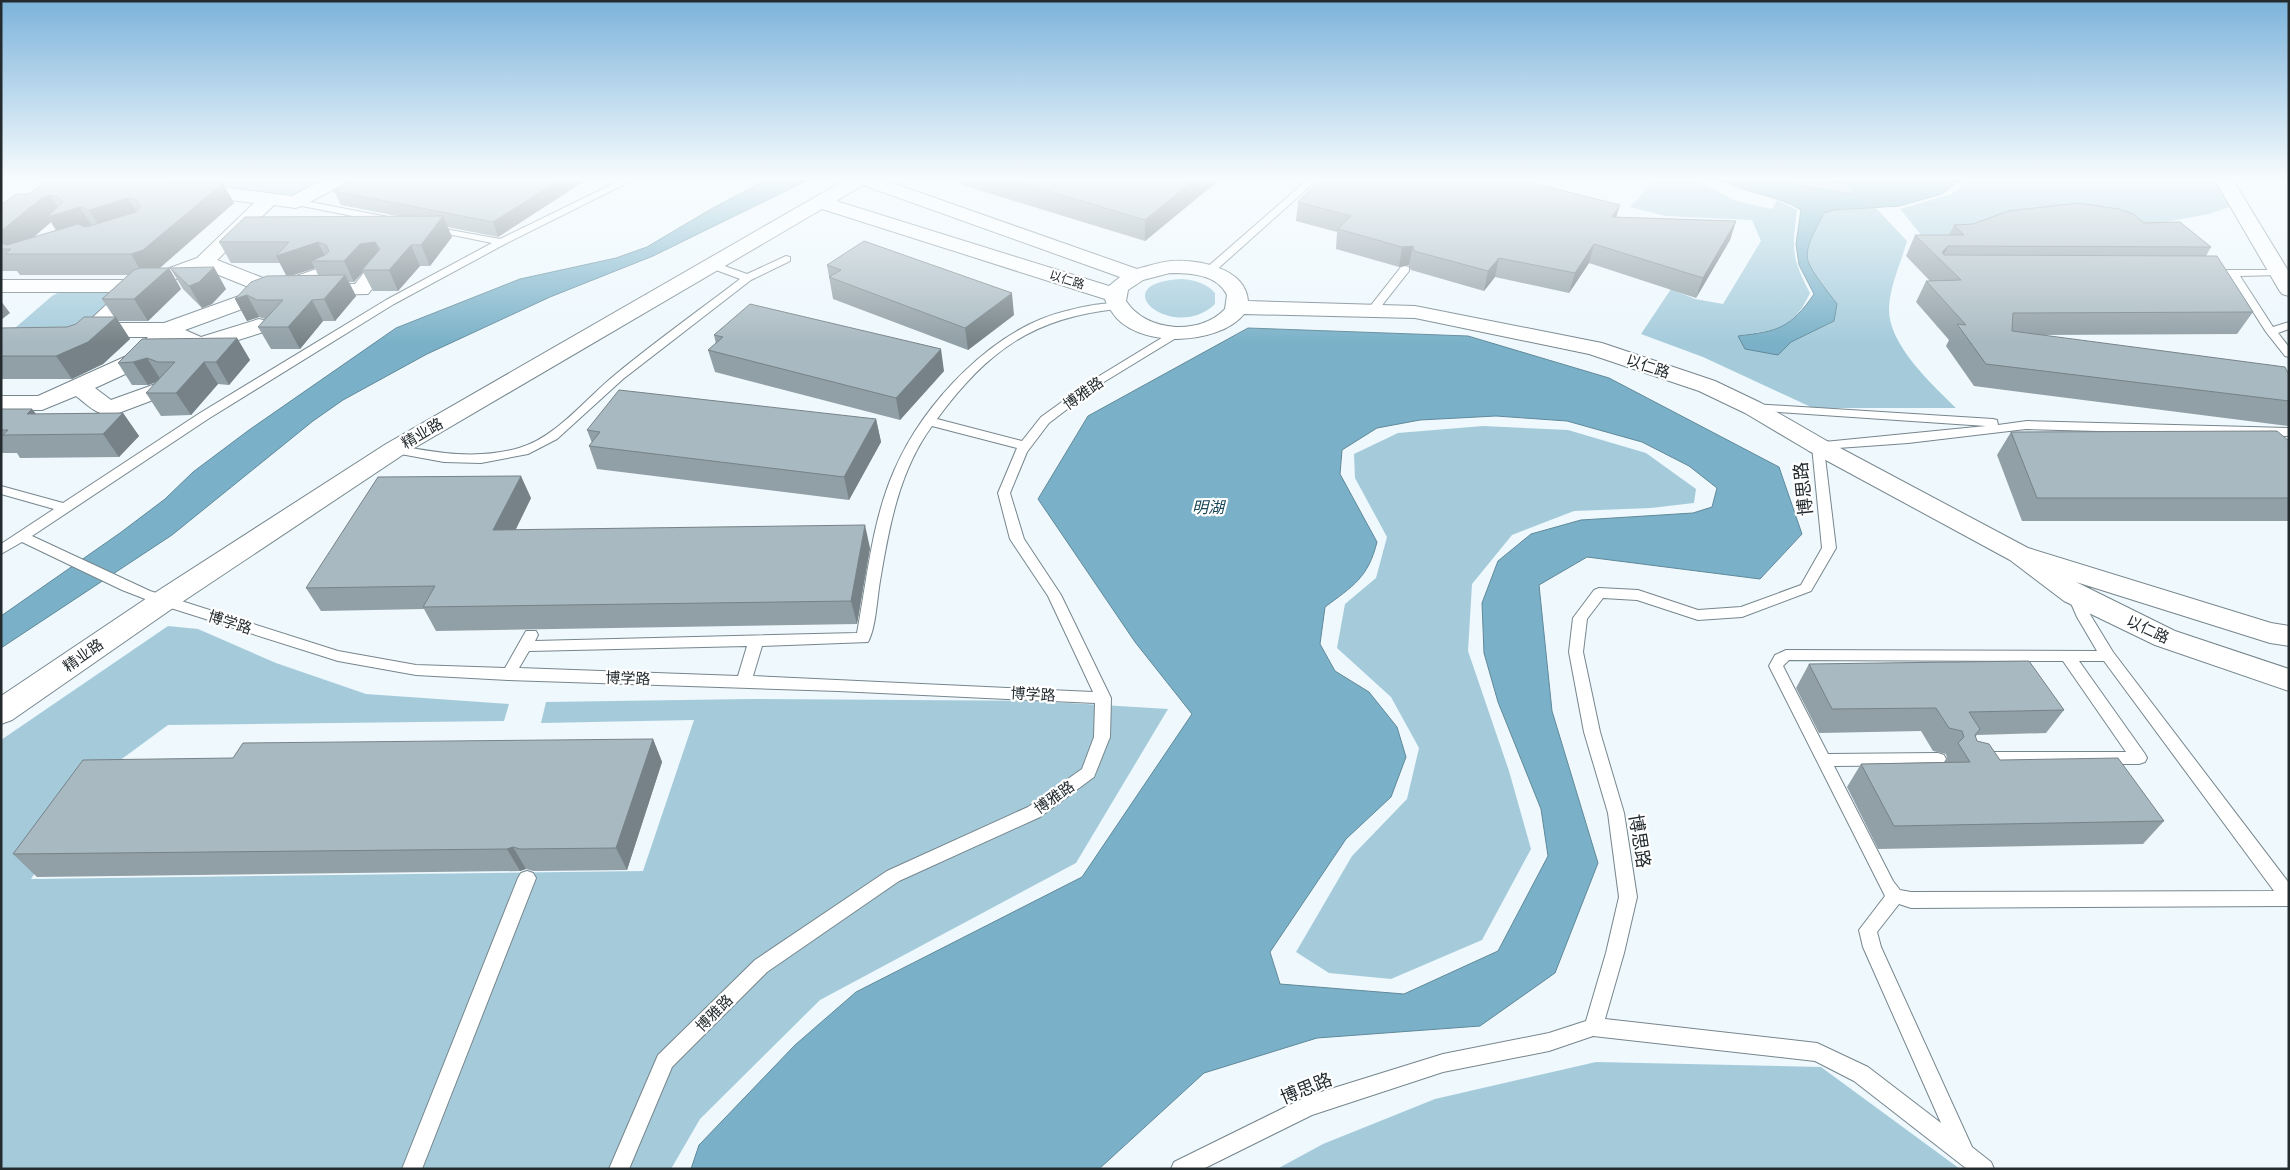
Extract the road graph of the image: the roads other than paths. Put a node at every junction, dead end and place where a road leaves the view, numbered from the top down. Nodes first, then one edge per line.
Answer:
1 (232, 235) edge
2 (463, 235) edge
3 (516, 235) edge
4 (759, 235) edge
5 (950, 235) edge
6 (1022, 235) edge
7 (1251, 235) edge
8 (2255, 235) edge
9 (501, 242) junction
10 (786, 259) dead end
11 (204, 262) junction
12 (712, 265) junction
13 (1405, 269) edge
14 (328, 270) edge
15 (378, 270) edge
16 (1209, 271) junction
17 (2196, 273) edge
18 (2277, 273) junction
19 (2234, 274) junction
20 (1134, 275) junction
21 (4, 277) edge
22 (747, 278) junction
23 (140, 286) junction
24 (275, 290) junction
25 (2289, 290) edge
26 (1115, 300) junction
27 (1238, 307) junction
28 (1372, 311) junction
29 (2289, 325) edge
30 (259, 326) edge
31 (93, 330) junction
32 (166, 330) junction
33 (1177, 332) junction
34 (2271, 332) junction
35 (1, 340) edge
36 (2289, 354) edge
37 (78, 386) junction
38 (161, 389) edge
39 (1, 403) edge
40 (1753, 408) junction
41 (929, 421) junction
42 (2027, 425) junction
43 (2289, 432) edge
44 (1025, 446) junction
45 (1818, 446) junction
46 (395, 449) junction
47 (1, 490) edge
48 (66, 508) junction
49 (22, 537) junction
50 (1, 550) edge
51 (2019, 554) junction
52 (2074, 594) junction
53 (153, 597) junction
54 (2289, 636) edge
55 (756, 641) junction
56 (2067, 656) junction
57 (2108, 656) junction
58 (508, 675) junction
59 (2289, 680) edge
60 (744, 682) junction
61 (1103, 698) junction
62 (1, 712) edge
63 (1968, 758) edge
64 (1938, 759) dead end
65 (1824, 760) junction
66 (527, 878) edge
67 (1894, 896) junction
68 (2289, 898) edge
69 (1593, 1026) junction
70 (1964, 1153) junction
71 (412, 1169) edge
72 (620, 1169) edge
73 (1181, 1169) edge
74 (1984, 1169) edge

1 - 11 street
2 - 9 lane
3 - 9 lane
4 - 12 street, 精业路
5 - 26 street, 以仁路
6 - 20 street, 以仁路
7 - 16 lane
8 - 18 street
9 - 48 lane
10 - 22 lane
11 - 23 street
11 - 24 street
12 - 22 lane
12 - 46 street, 精业路
13 - 28 lane
14 - 24 street
15 - 24 street
16 - 20 street
16 - 27 street
17 - 19 lane
18 - 19 lane
18 - 25 street
19 - 34 lane
20 - 26 street
21 - 23 street
22 - 46 lane
23 - 31 street
24 - 32 street
26 - 33 street
26 - 41 lane
27 - 28 street, 以仁路
27 - 33 street
28 - 40 street, 以仁路
29 - 34 lane
30 - 32 street
31 - 32 street
31 - 35 street
32 - 37 street
33 - 44 lane, 博雅路
34 - 36 lane
37 - 38 street
37 - 39 street
40 - 42 lane
40 - 45 street, 以仁路
41 - 44 lane
41 - 55 lane
42 - 43 lane
42 - 45 lane
44 - 61 lane, 博雅路
45 - 51 street, 以仁路
45 - 69 lane, 博思路
46 - 53 street, 精业路
47 - 48 lane
48 - 49 lane
49 - 50 lane
49 - 53 lane, 博学路
51 - 52 street, 以仁路
51 - 54 street, 以仁路
52 - 57 lane
52 - 59 street, 以仁路
53 - 58 lane, 博学路
53 - 62 street, 精业路
55 - 58 lane
55 - 60 lane
56 - 57 lane
56 - 63 lane
56 - 65 lane
57 - 68 lane
58 - 60 lane, 博学路
60 - 61 lane, 博学路
61 - 72 lane, 博雅路
64 - 65 lane
65 - 67 lane
66 - 71 lane
67 - 68 lane
67 - 70 lane
69 - 70 lane
69 - 73 lane, 博思路
70 - 74 lane

